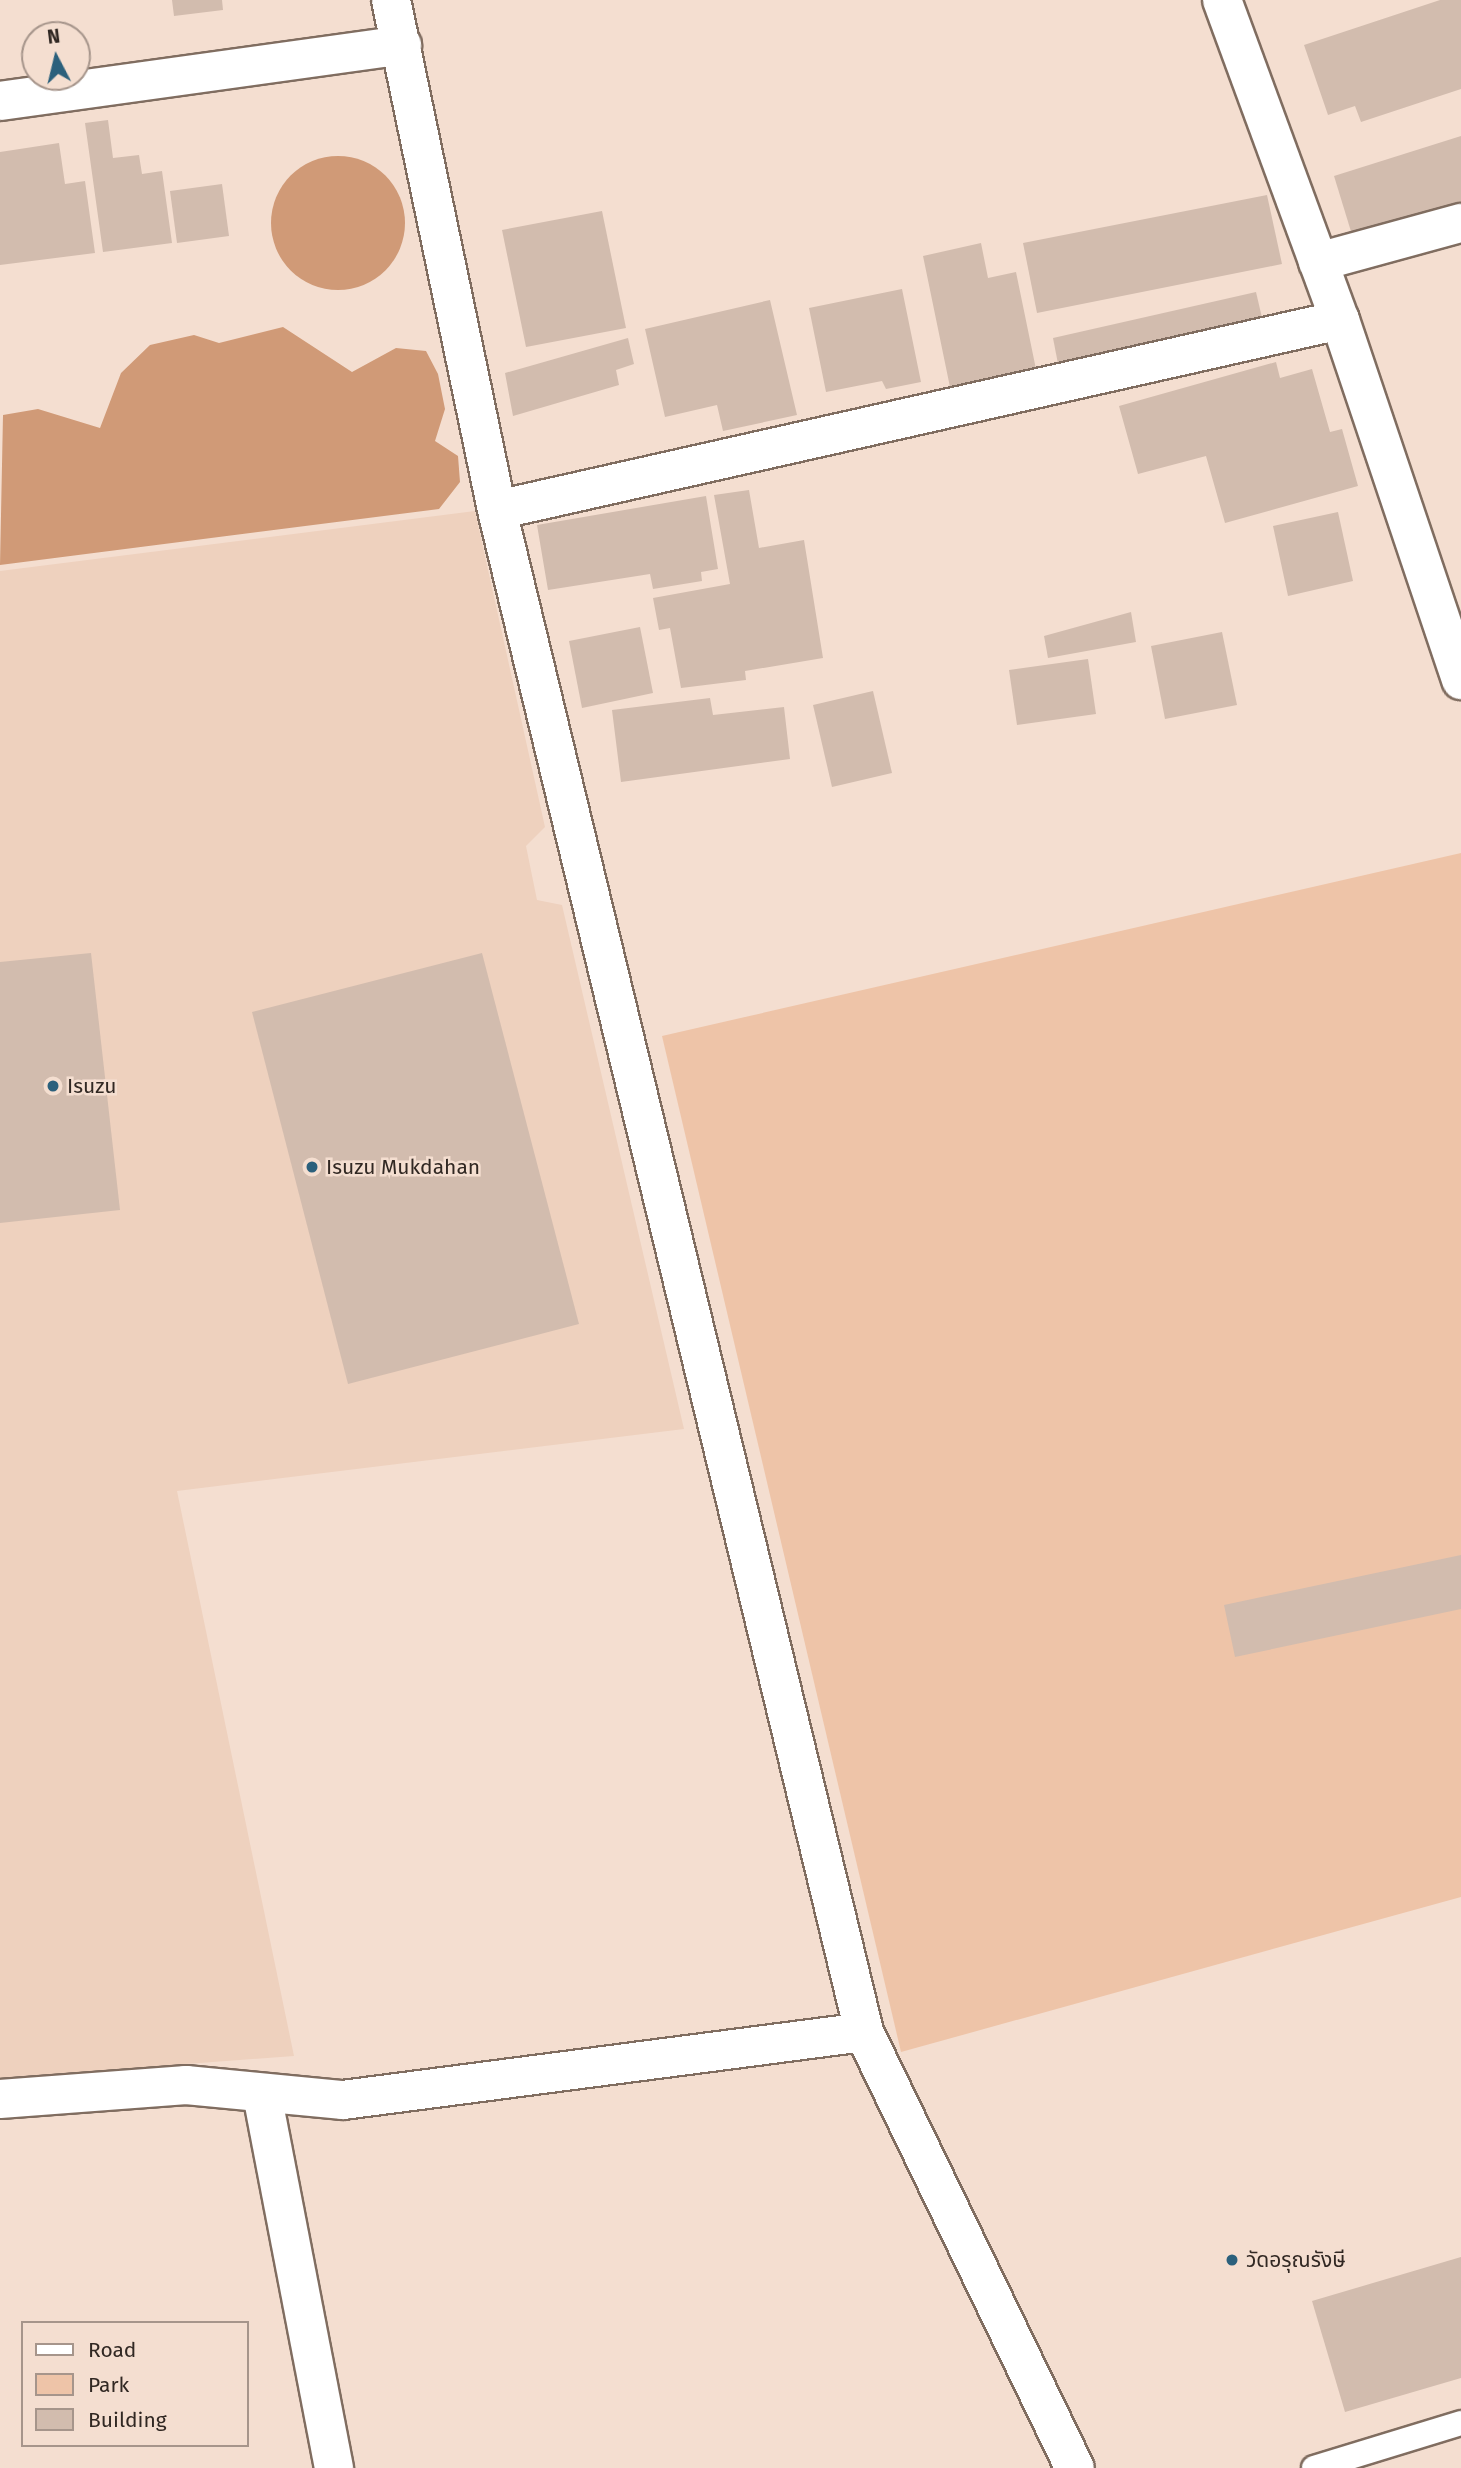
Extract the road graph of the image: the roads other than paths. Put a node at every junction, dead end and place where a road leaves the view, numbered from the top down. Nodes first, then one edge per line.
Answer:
1 (391, 0) edge
2 (1222, 0) edge
3 (402, 45) junction
4 (0, 101) edge
5 (1461, 223) edge
6 (1318, 262) junction
7 (1340, 320) junction
8 (497, 510) junction
9 (1461, 680) edge
10 (864, 2032) junction
11 (262, 2094) junction
12 (0, 2099) edge
13 (1461, 2423) edge
14 (334, 2468) edge
15 (1075, 2468) edge
16 (1314, 2468) edge

1 - 3 street
2 - 6 street
3 - 4 street
3 - 8 street
5 - 6 street
6 - 7 street
7 - 8 street
7 - 9 street
8 - 10 street
10 - 11 street
10 - 15 street
11 - 12 street
11 - 14 street
13 - 16 lane

